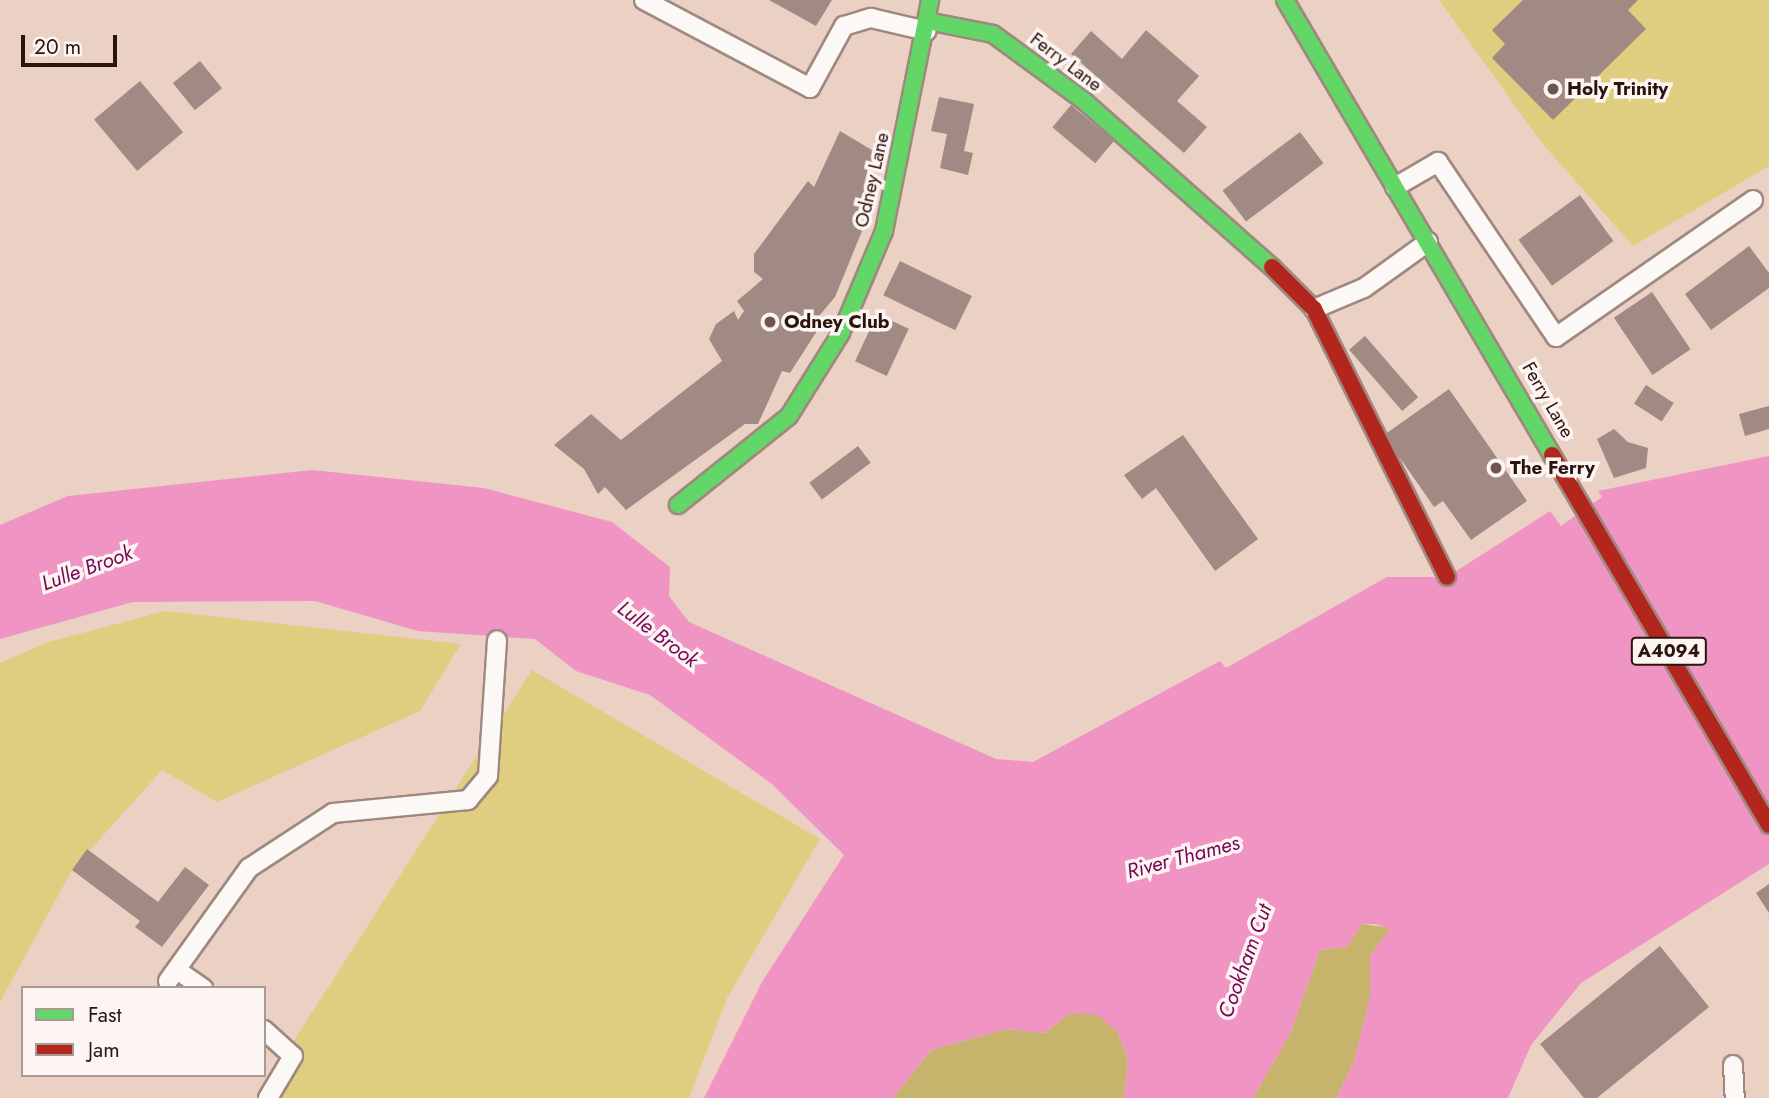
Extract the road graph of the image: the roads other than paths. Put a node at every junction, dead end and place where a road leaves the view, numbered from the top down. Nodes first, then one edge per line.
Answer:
1 (645, 0) edge
2 (930, 0) edge
3 (1285, 0) edge
4 (926, 26) junction
5 (1395, 187) junction
6 (1753, 200) dead end
7 (1428, 242) junction
8 (1314, 309) junction
9 (678, 505) dead end
10 (1447, 577) dead end
11 (496, 639) dead end
12 (1769, 825) edge
13 (198, 986) edge
14 (266, 1032) edge
15 (1733, 1065) dead end
16 (268, 1098) edge
17 (1735, 1098) edge

1 - 4 lane
2 - 4 street, Odney Lane
3 - 5 street, Ferry Lane / A4094
4 - 8 street, Ferry Lane
4 - 9 street, Odney Lane
5 - 6 lane
5 - 7 street, Ferry Lane / A4094
7 - 8 lane
7 - 12 street, Ferry Lane / A4094
8 - 10 street, Ferry Lane
11 - 13 lane
14 - 16 lane
15 - 17 lane

